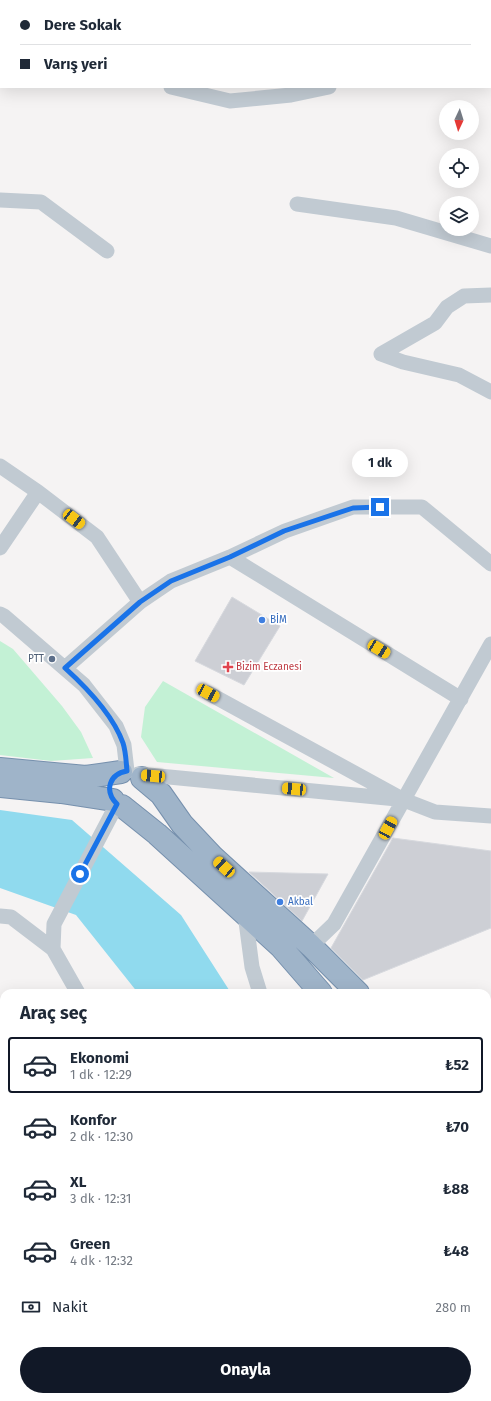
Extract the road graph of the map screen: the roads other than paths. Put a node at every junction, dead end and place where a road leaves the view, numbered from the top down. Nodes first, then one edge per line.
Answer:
1 (175, 88) edge
2 (325, 88) edge
3 (0, 200) edge
4 (297, 204) dead end
5 (491, 246) edge
6 (106, 251) dead end
7 (491, 295) edge
8 (491, 392) edge
9 (0, 466) edge
10 (38, 492) junction
11 (0, 548) edge
12 (230, 557) junction
13 (491, 564) edge
14 (140, 602) junction
15 (0, 614) edge
16 (491, 644) edge
17 (65, 668) junction
18 (208, 693) dead end
19 (461, 699) junction
20 (0, 769) edge
21 (132, 774) junction
22 (0, 786) edge
23 (404, 800) junction
24 (117, 803) junction
25 (491, 816) edge
26 (245, 914) junction
27 (0, 916) edge
28 (311, 946) junction
29 (53, 948) junction
30 (76, 989) edge
31 (259, 989) edge
32 (318, 989) edge
33 (354, 989) edge

1 - 2 street
3 - 6 street
4 - 5 street
7 - 8 street
9 - 10 street
10 - 11 street
10 - 14 street
12 - 13 street
12 - 14 street
12 - 19 street
14 - 17 street
15 - 17 street
16 - 19 street
17 - 21 street
18 - 23 street
19 - 23 street
20 - 21 highway
21 - 23 street
21 - 24 highway
21 - 24 highway
21 - 28 highway
22 - 24 highway
23 - 25 street
23 - 28 street
24 - 26 highway
24 - 29 street
26 - 31 street
26 - 32 highway
27 - 29 street
28 - 33 highway
29 - 30 street

